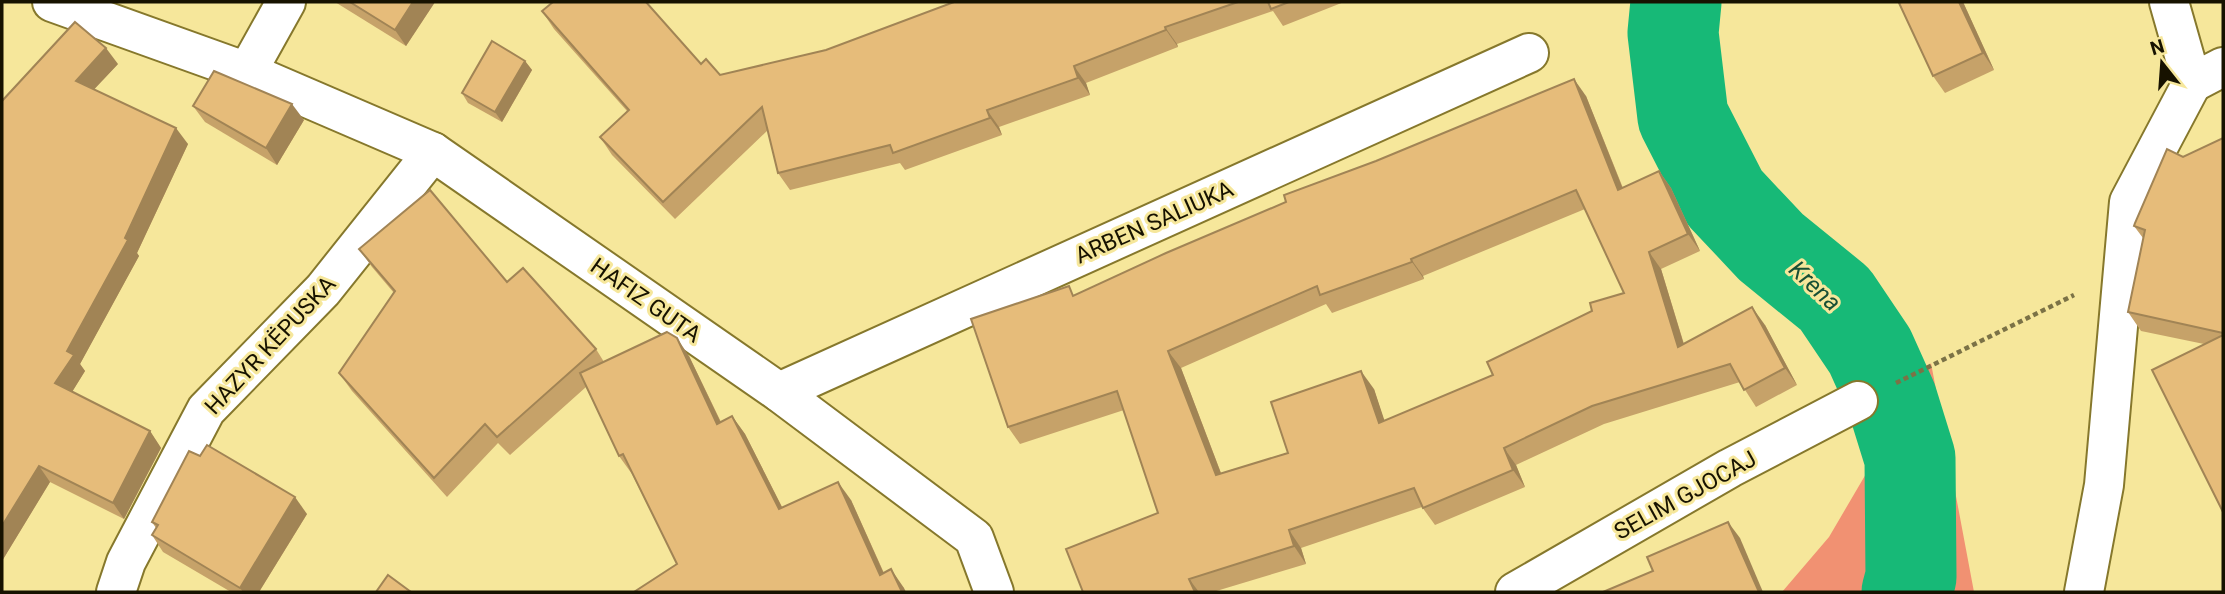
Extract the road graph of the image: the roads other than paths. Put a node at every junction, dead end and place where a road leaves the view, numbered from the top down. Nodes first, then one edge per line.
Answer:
1 (52, 2) edge
2 (286, 2) edge
3 (2169, 2) edge
4 (1528, 53) dead end
5 (247, 72) junction
6 (2207, 75) edge
7 (433, 152) junction
8 (779, 392) junction
9 (1858, 401) dead end
10 (116, 592) edge
11 (994, 592) edge
12 (1515, 592) edge
13 (2084, 592) edge

1 - 5 street, HAFIZ GUTA
2 - 5 street
3 - 6 street
4 - 8 street, ARBEN SALIUKA
5 - 7 street, HAFIZ GUTA
6 - 13 street
7 - 8 street, HAFIZ GUTA
7 - 10 street, HAZYR KËPUSKA
8 - 11 street, HAFIZ GUTA
9 - 12 street, SELIM GJOCAJ

